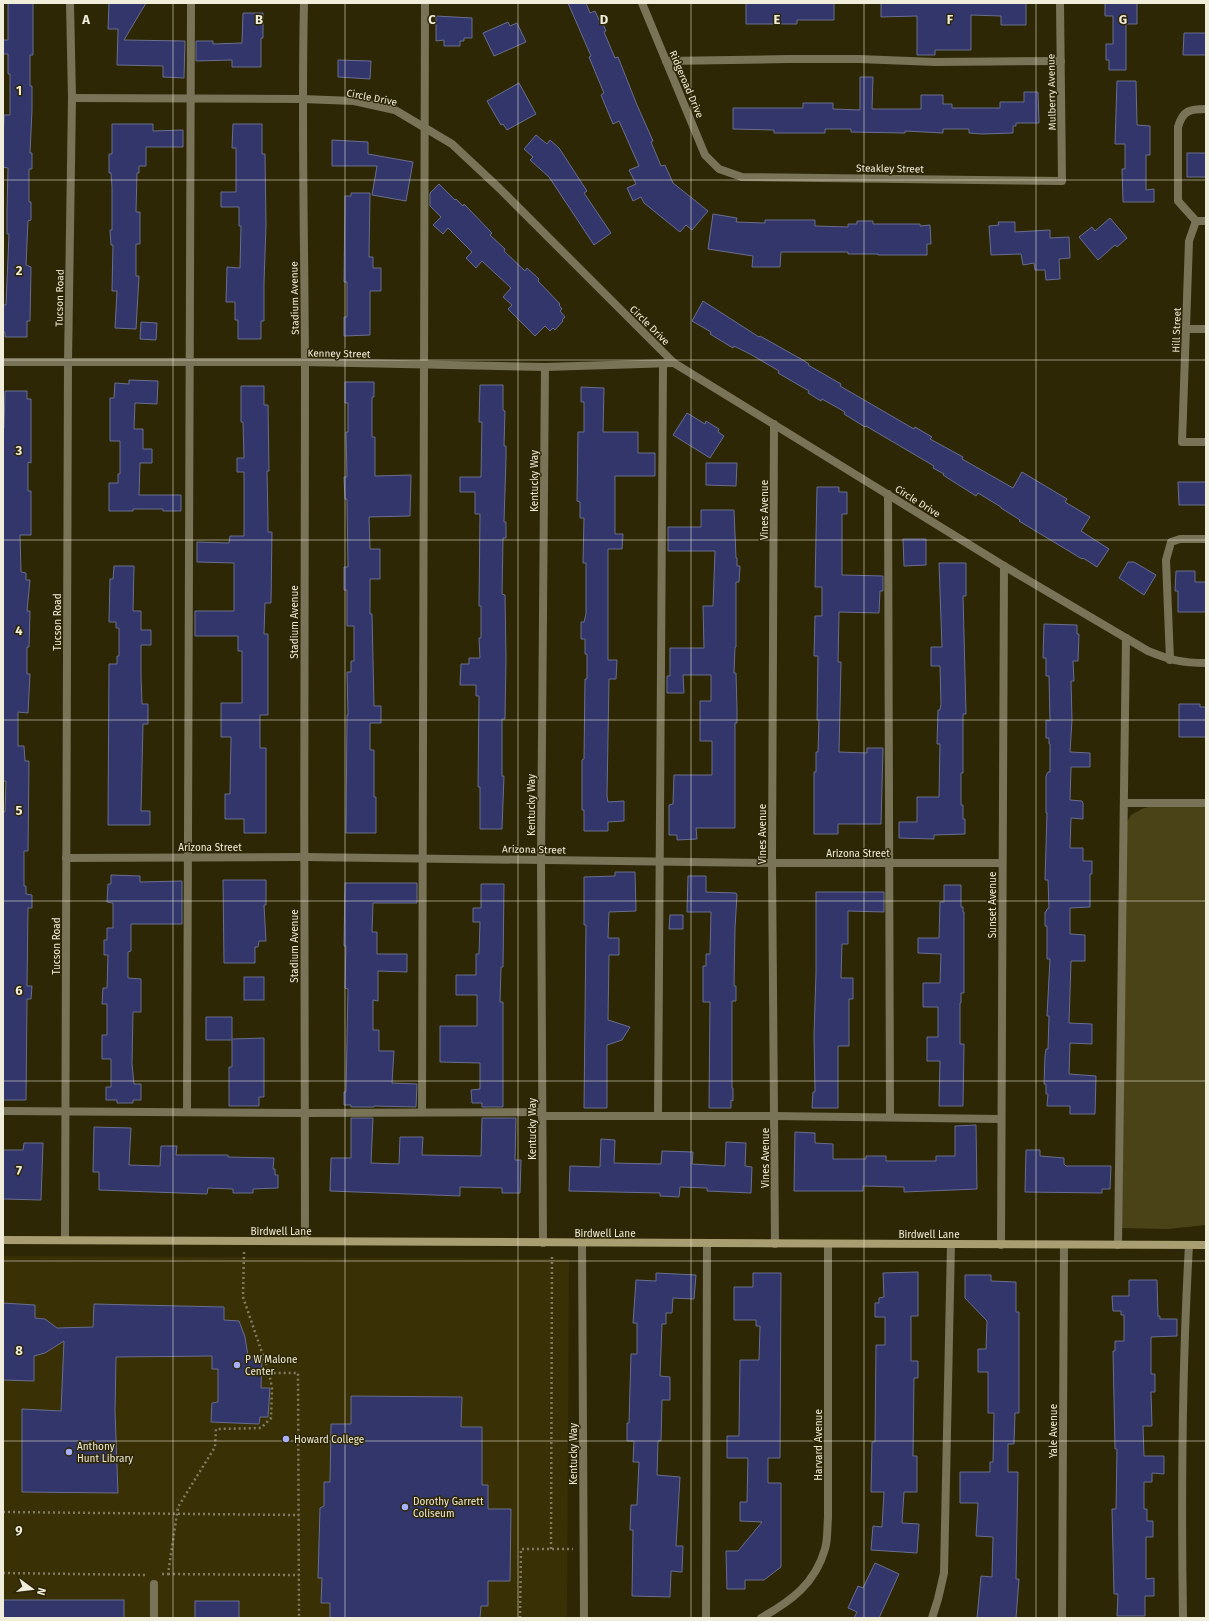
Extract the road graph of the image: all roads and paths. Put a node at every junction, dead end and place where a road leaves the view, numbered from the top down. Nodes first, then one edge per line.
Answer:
1 (70, 3) edge
2 (191, 3) edge
3 (304, 3) edge
4 (425, 3) edge
5 (642, 3) edge
6 (1060, 3) edge
7 (1061, 60) junction
8 (666, 61) junction
9 (72, 98) junction
10 (190, 98) junction
11 (302, 99) junction
12 (1206, 109) edge
13 (424, 127) junction
14 (719, 169) joint
15 (1062, 181) joint
16 (1196, 221) junction
17 (1206, 221) edge
18 (1186, 329) junction
19 (1206, 329) edge
20 (3, 362) edge
21 (68, 362) junction
22 (189, 362) junction
23 (305, 362) junction
24 (674, 363) junction
25 (424, 364) junction
26 (663, 364) junction
27 (544, 367) junction
28 (774, 424) junction
29 (1206, 442) edge
30 (888, 494) junction
31 (1206, 540) edge
32 (1004, 566) junction
33 (1126, 638) junction
34 (1170, 660) junction
35 (1206, 663) edge
36 (1124, 802) junction
37 (1206, 803) edge
38 (304, 857) junction
39 (66, 858) junction
40 (188, 858) junction
41 (423, 858) junction
42 (541, 860) junction
43 (660, 861) junction
44 (772, 863) junction
45 (889, 863) junction
46 (1002, 863) junction
47 (3, 1111) edge
48 (65, 1111) junction
49 (187, 1112) junction
50 (422, 1112) junction
51 (304, 1113) junction
52 (542, 1114) junction
53 (658, 1116) junction
54 (774, 1116) junction
55 (890, 1117) junction
56 (1001, 1119) junction
57 (3, 1240) edge
58 (65, 1240) junction
59 (244, 1241) junction
60 (305, 1242) junction
61 (552, 1242) junction
62 (543, 1243) junction
63 (582, 1243) junction
64 (707, 1243) junction
65 (775, 1244) junction
66 (828, 1244) junction
67 (951, 1244) junction
68 (1001, 1244) junction
69 (1064, 1245) junction
70 (1118, 1245) junction
71 (1189, 1245) junction
72 (1206, 1245) edge
73 (269, 1373) junction
74 (3, 1512) edge
75 (176, 1514) junction
76 (299, 1516) junction
77 (551, 1549) junction
78 (583, 1549) junction
79 (3, 1573) edge
80 (168, 1574) junction
81 (154, 1575) junction
82 (299, 1575) junction
83 (154, 1584) joint
84 (154, 1618) edge
85 (299, 1618) edge
86 (520, 1618) edge
87 (584, 1618) edge
88 (706, 1618) edge
89 (761, 1618) edge
90 (932, 1618) edge
91 (1062, 1618) edge
92 (1183, 1618) edge

1 - 9 street, Tucson Road
2 - 10 street
3 - 11 street, Stadium Avenue
4 - 13 street
5 - 8 street, Ridgeroad Drive
6 - 7 street, Mulberry Avenue
7 - 8 street
7 - 15 street, Mulberry Avenue
8 - 14 street, Ridgeroad Drive
9 - 10 street, Circle Drive
9 - 21 street, Tucson Road
10 - 11 street, Circle Drive
10 - 22 street
11 - 13 street, Circle Drive
11 - 23 street, Stadium Avenue
12 - 16 street
13 - 24 street, Circle Drive
13 - 25 street
14 - 15 street, Steakley Street
16 - 17 street
16 - 18 street, Hill Street
18 - 19 street
18 - 29 street, Hill Street
20 - 21 street, Kenney Street
21 - 22 street, Kenney Street
21 - 39 street, Tucson Road
22 - 23 street, Kenney Street
22 - 40 street
23 - 25 street, Kenney Street
23 - 38 street, Stadium Avenue
24 - 26 street, Kenney Street
24 - 28 street, Circle Drive
25 - 27 street, Kenney Street
25 - 41 street
26 - 27 street, Kenney Street
26 - 43 street
27 - 42 street, Kentucky Way
28 - 30 street, Circle Drive
28 - 44 street, Vines Avenue
30 - 32 street, Circle Drive
30 - 45 street
31 - 34 street
32 - 33 street, Circle Drive
32 - 46 street, Sunset Avenue
33 - 34 street, Circle Drive
33 - 36 street
34 - 35 street, Circle Drive
36 - 37 street
36 - 70 street
38 - 40 street, Arizona Street
38 - 41 street, Arizona Street
38 - 51 street, Stadium Avenue
39 - 40 street, Arizona Street
39 - 48 street, Tucson Road
40 - 49 street
41 - 42 street, Arizona Street
41 - 50 street
42 - 43 street, Arizona Street
42 - 52 street, Kentucky Way
43 - 44 street, Arizona Street
43 - 53 street
44 - 45 street, Arizona Street
44 - 54 street, Vines Avenue
45 - 46 street, Arizona Street
45 - 55 street
46 - 56 street, Sunset Avenue
47 - 48 street
48 - 49 street
48 - 58 street, Tucson Road
49 - 51 street
50 - 51 street
50 - 52 street
51 - 60 street, Stadium Avenue
52 - 53 street
52 - 62 street, Kentucky Way
53 - 54 street
54 - 55 street
54 - 65 street, Vines Avenue
55 - 56 street
56 - 68 street, Sunset Avenue
57 - 58 main road, Birdwell Lane
58 - 59 main road, Birdwell Lane
59 - 60 main road, Birdwell Lane
59 - 73 path
60 - 62 main road, Birdwell Lane
61 - 62 main road, Birdwell Lane
61 - 63 main road, Birdwell Lane
61 - 77 path
63 - 64 main road, Birdwell Lane
63 - 78 street, Kentucky Way
64 - 65 main road, Birdwell Lane
64 - 88 street
65 - 66 main road, Birdwell Lane
66 - 67 main road, Birdwell Lane
66 - 89 street, Harvard Avenue
67 - 68 main road, Birdwell Lane
67 - 90 street
68 - 69 main road, Birdwell Lane
69 - 70 main road, Birdwell Lane
69 - 91 street, Yale Avenue
70 - 71 main road, Birdwell Lane
71 - 72 main road, Birdwell Lane
71 - 92 street
73 - 75 path
73 - 76 path
74 - 75 path
75 - 76 path
75 - 80 path
76 - 82 path
77 - 78 path
77 - 86 path
78 - 87 street, Kentucky Way
79 - 81 path
80 - 81 path
80 - 82 path
81 - 83 path
82 - 85 path
83 - 84 street

